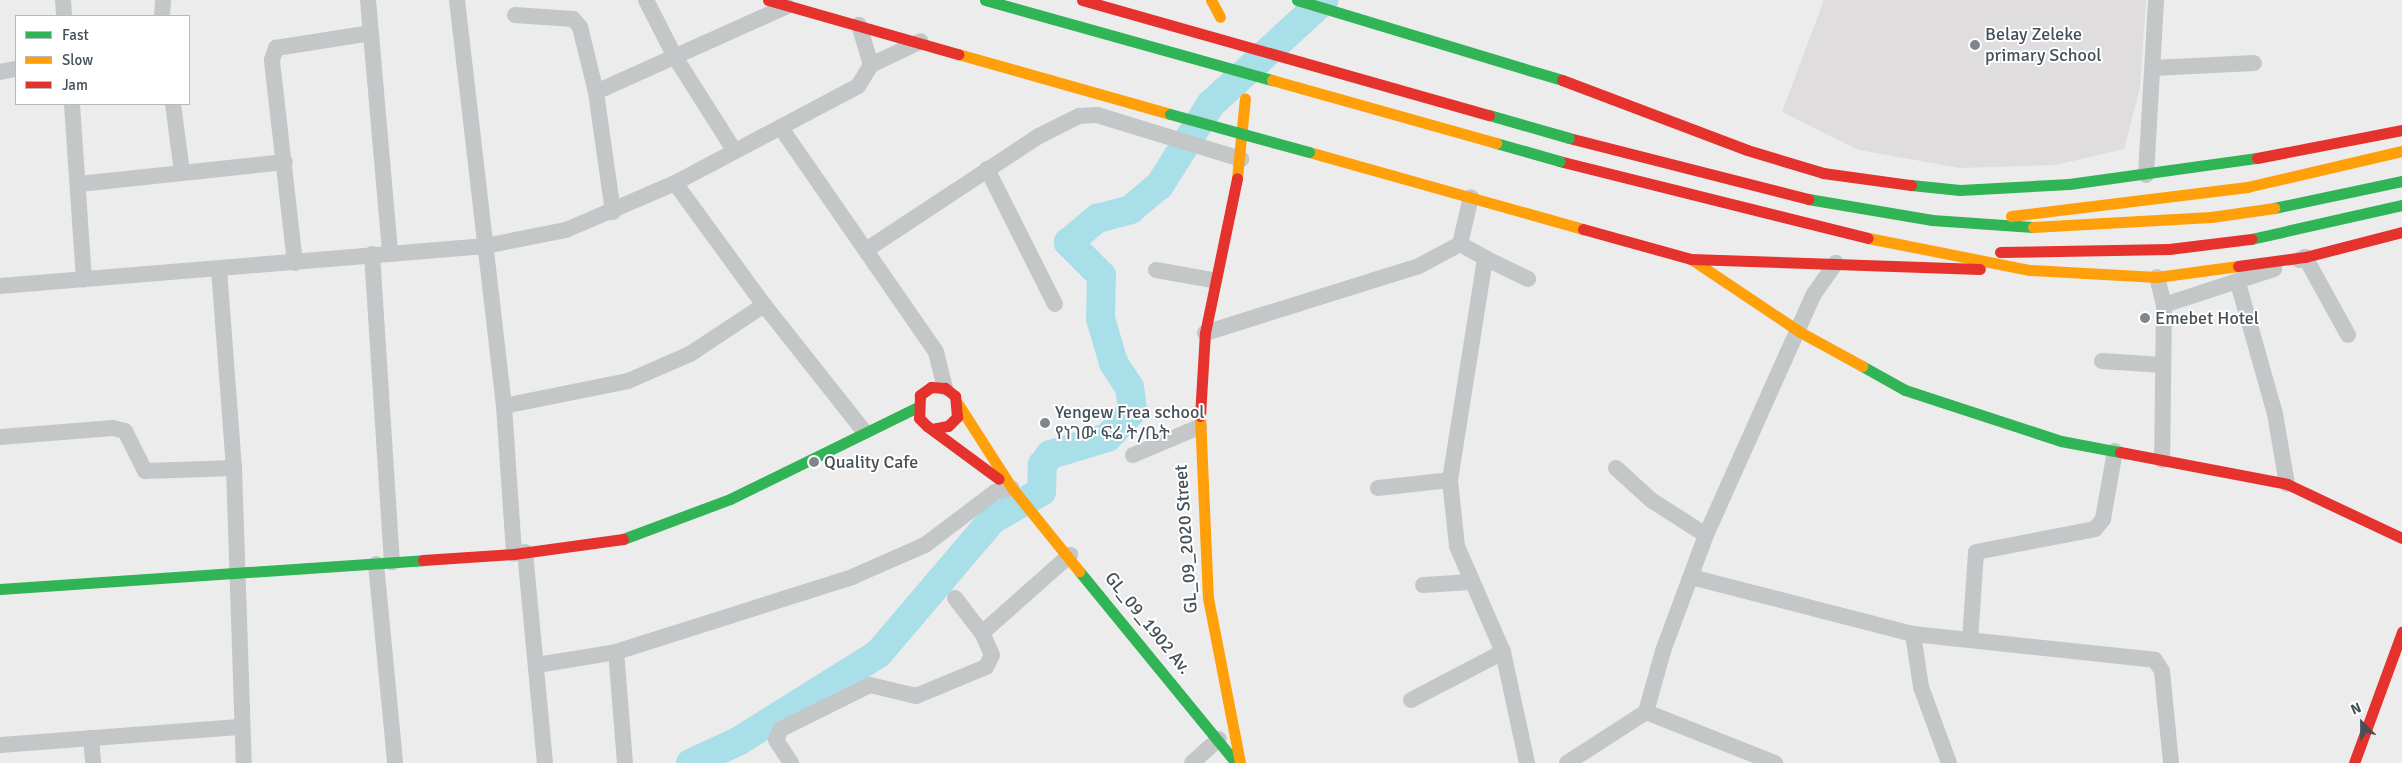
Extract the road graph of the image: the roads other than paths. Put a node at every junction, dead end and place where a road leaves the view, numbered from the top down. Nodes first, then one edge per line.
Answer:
1 (63, 0) edge
2 (163, 0) edge
3 (368, 0) edge
4 (457, 0) edge
5 (646, 0) edge
6 (768, 0) edge
7 (985, 0) edge
8 (1082, 0) edge
9 (1211, 0) edge
10 (1296, 0) edge
11 (2156, 0) edge
12 (787, 6) junction
13 (64, 15) edge
14 (162, 15) edge
15 (515, 15) dead end
16 (1220, 17) dead end
17 (859, 25) junction
18 (371, 33) junction
19 (921, 41) junction
20 (675, 57) junction
21 (2254, 63) dead end
22 (871, 65) junction
23 (2152, 68) junction
24 (15, 70) edge
25 (0, 72) edge
26 (596, 92) junction
27 (1245, 98) dead end
28 (72, 105) edge
29 (173, 105) edge
30 (781, 128) junction
31 (2402, 130) edge
32 (734, 150) junction
33 (2402, 151) edge
34 (1241, 159) junction
35 (285, 162) junction
36 (987, 170) junction
37 (182, 172) junction
38 (2146, 175) junction
39 (2402, 181) edge
40 (675, 183) junction
41 (79, 184) junction
42 (1471, 197) junction
43 (2402, 205) edge
44 (613, 212) junction
45 (1932, 220) junction
46 (2402, 232) edge
47 (1460, 244) junction
48 (485, 246) junction
49 (866, 250) junction
50 (1936, 250) junction
51 (372, 254) junction
52 (390, 254) junction
53 (2305, 257) junction
54 (1485, 258) junction
55 (1691, 259) junction
56 (294, 263) junction
57 (1836, 264) junction
58 (219, 269) junction
59 (1156, 270) dead end
60 (2030, 270) junction
61 (2157, 277) junction
62 (84, 280) junction
63 (1213, 280) junction
64 (1528, 280) dead end
65 (2238, 283) junction
66 (0, 286) edge
67 (1055, 304) dead end
68 (764, 305) junction
69 (2164, 306) junction
70 (1800, 332) junction
71 (1204, 333) junction
72 (2348, 335) dead end
73 (2102, 361) dead end
74 (2162, 364) junction
75 (945, 388) junction
76 (958, 404) junction
77 (504, 406) junction
78 (916, 408) junction
79 (1199, 427) junction
80 (932, 429) junction
81 (864, 431) junction
82 (0, 437) edge
83 (2115, 451) junction
84 (1133, 455) dead end
85 (2162, 460) junction
86 (234, 468) junction
87 (1616, 468) dead end
88 (1450, 480) junction
89 (2287, 484) junction
90 (1012, 488) junction
91 (1378, 488) dead end
92 (1706, 535) junction
93 (2402, 538) edge
94 (519, 553) junction
95 (1070, 555) junction
96 (384, 563) junction
97 (238, 572) junction
98 (1692, 577) junction
99 (1470, 582) junction
100 (1424, 585) dead end
101 (0, 589) edge
102 (955, 598) dead end
103 (2402, 632) edge
104 (982, 633) junction
105 (1913, 634) junction
106 (1970, 640) junction
107 (616, 652) junction
108 (1503, 652) junction
109 (2398, 657) edge
110 (537, 665) junction
111 (1411, 700) dead end
112 (1646, 712) junction
113 (242, 727) junction
114 (91, 738) junction
115 (1219, 740) junction
116 (0, 745) edge
117 (93, 763) edge
118 (244, 763) edge
119 (395, 763) edge
120 (545, 763) edge
121 (626, 763) edge
122 (791, 763) edge
123 (1192, 763) edge
124 (1238, 763) edge
125 (1527, 763) edge
126 (1567, 763) edge
127 (1775, 763) edge
128 (1949, 763) edge
129 (2170, 763) edge
130 (2354, 763) edge

1 - 13 street
2 - 14 street
3 - 18 street
4 - 48 street
5 - 20 street
6 - 12 main road
7 - 50 main road, bridge
8 - 45 main road, bridge
9 - 16 main road
10 - 38 main road
11 - 23 street
12 - 17 main road
12 - 20 street
15 - 26 street
17 - 19 main road
17 - 22 street
18 - 35 street
18 - 52 street
19 - 22 street
19 - 42 main road, bridge
20 - 26 street
20 - 32 street
21 - 23 street
22 - 30 street
23 - 38 street
24 - 25 street
26 - 44 street
27 - 34 main road, GL_09_2020 Street
28 - 41 street
29 - 37 street
30 - 32 street
30 - 49 street
31 - 38 main road
32 - 40 street
33 - 45 main road
34 - 36 street
34 - 63 main road, GL_09_2020 Street
35 - 37 street
35 - 56 street
36 - 49 street
36 - 67 street
37 - 41 street
39 - 45 main road
40 - 44 street
40 - 68 street
41 - 62 street
42 - 47 street
42 - 55 main road
43 - 50 main road
44 - 48 street
46 - 53 main road
47 - 54 street
47 - 71 street
48 - 52 street
48 - 77 street
49 - 75 street
50 - 60 main road
51 - 52 street
51 - 56 street
51 - 96 street
53 - 61 main road
53 - 65 street
53 - 72 street
54 - 64 street
54 - 88 street
55 - 57 main road
55 - 70 main road
56 - 58 street
57 - 60 main road
57 - 70 street
58 - 62 street
58 - 86 street
59 - 63 street
60 - 61 main road
61 - 69 street
62 - 66 street
63 - 71 main road, GL_09_2020 Street
65 - 69 street
65 - 89 street
68 - 77 street
68 - 81 street
69 - 74 street
70 - 83 main road
70 - 92 street
71 - 79 main road, GL_09_2020 Street
73 - 74 street
74 - 85 street
75 - 76 main road
75 - 78 main road
76 - 80 main road
76 - 90 main road
77 - 94 street
78 - 80 main road
78 - 81 main road
79 - 84 street
79 - 124 main road, GL_09_2020 Street
80 - 90 main road
81 - 94 main road
82 - 86 street
83 - 85 main road
83 - 106 street
85 - 89 main road
86 - 97 street
87 - 92 street
88 - 91 street
88 - 99 street
89 - 93 main road
90 - 95 main road, GL_09_1902 Av.
90 - 107 street
92 - 98 street
94 - 96 main road
94 - 110 street
95 - 104 street
95 - 115 main road, GL_09_1902 Av.
96 - 97 main road
96 - 119 street
97 - 101 main road
97 - 113 street
98 - 105 street
98 - 112 street
99 - 100 street
99 - 108 street
102 - 104 street
103 - 109 main road
104 - 122 street
105 - 106 street
105 - 128 street
106 - 129 street
107 - 110 street
107 - 121 street
108 - 111 street
108 - 125 street
109 - 130 main road
110 - 120 street
112 - 126 street
112 - 127 street
113 - 114 street
113 - 118 street
114 - 116 street
114 - 117 street
115 - 123 street
115 - 124 main road, GL_09_1902 Av.

